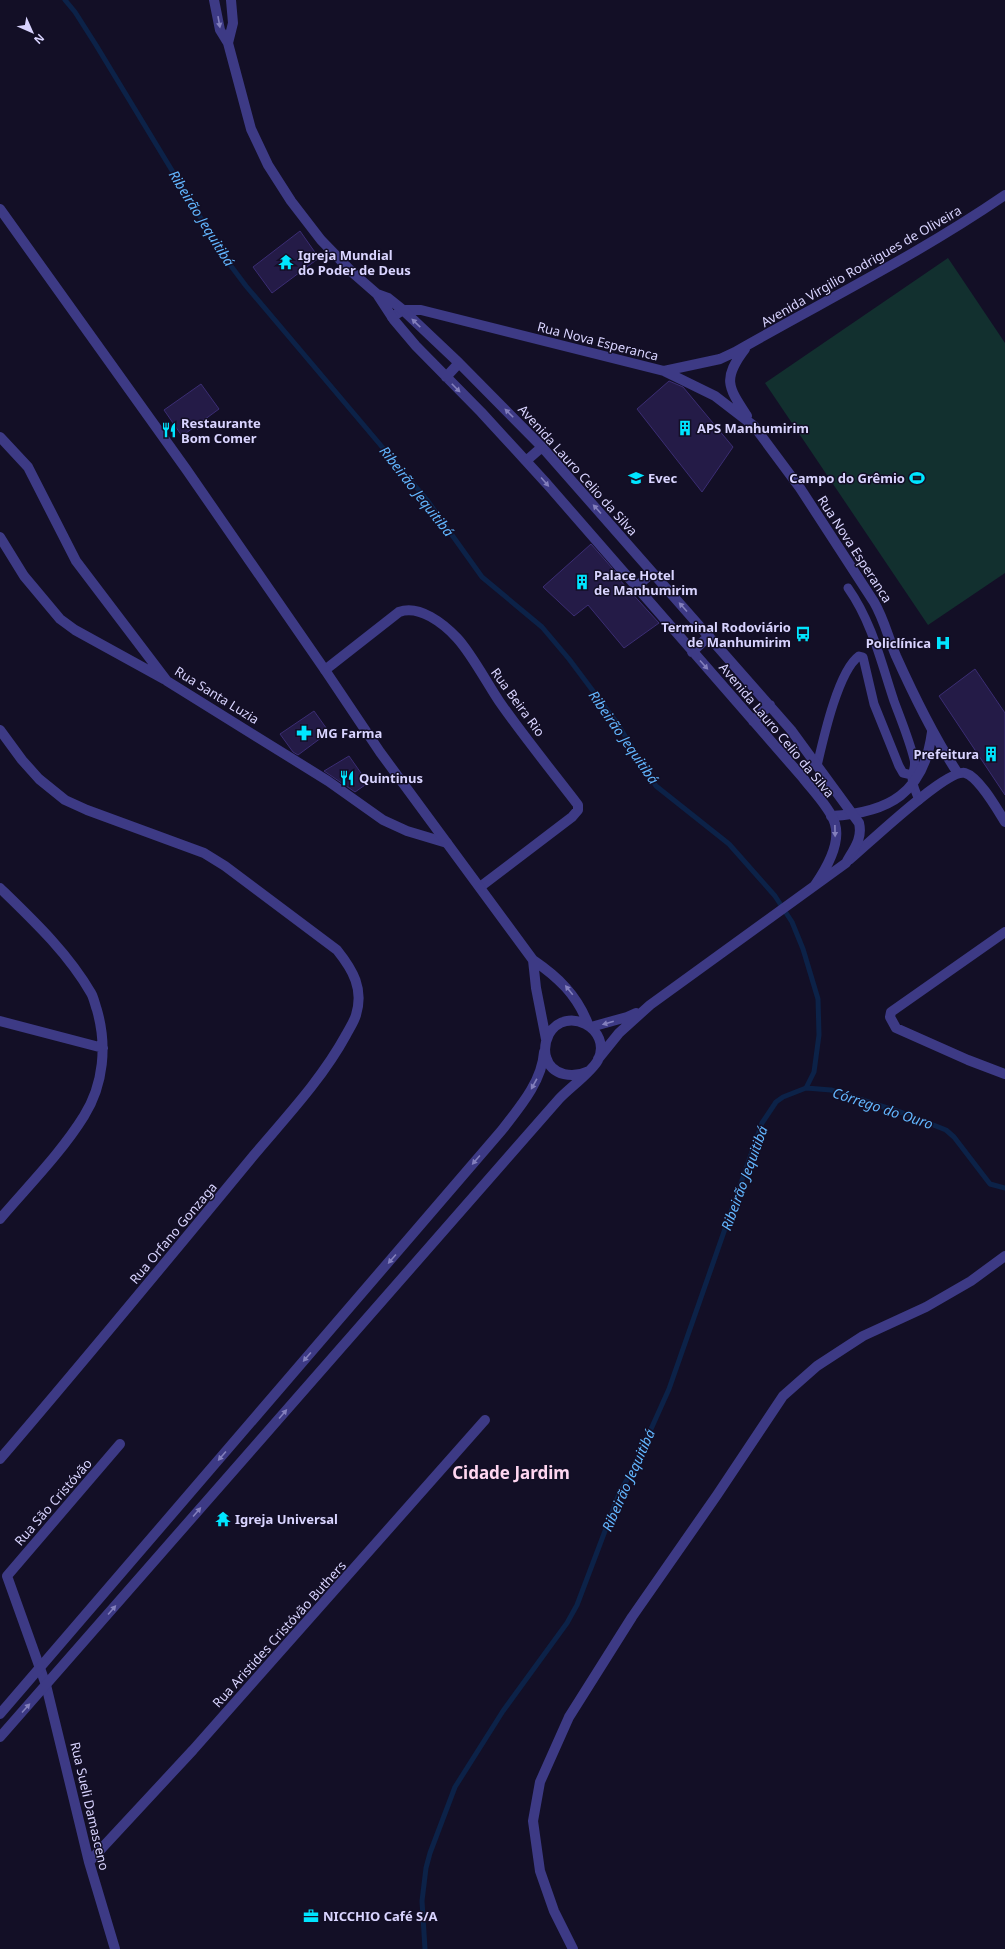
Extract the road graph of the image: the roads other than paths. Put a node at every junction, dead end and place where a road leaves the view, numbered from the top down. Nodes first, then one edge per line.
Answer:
1 (214, 0) edge
2 (231, 0) edge
3 (228, 43) junction
4 (1005, 195) edge
5 (1, 212) edge
6 (377, 294) junction
7 (403, 310) junction
8 (392, 317) junction
9 (749, 344) junction
10 (459, 363) junction
11 (664, 370) junction
12 (446, 377) junction
13 (754, 426) junction
14 (0, 436) edge
15 (542, 447) junction
16 (526, 462) junction
17 (0, 538) edge
18 (652, 573) junction
19 (636, 587) junction
20 (848, 588) dead end
21 (709, 636) junction
22 (692, 652) junction
23 (325, 670) junction
24 (167, 681) junction
25 (770, 705) junction
26 (753, 721) junction
27 (0, 730) edge
28 (932, 732) junction
29 (817, 766) junction
30 (957, 772) junction
31 (913, 780) junction
32 (919, 800) junction
33 (854, 815) junction
34 (831, 816) junction
35 (1005, 822) edge
36 (447, 843) junction
37 (846, 863) junction
38 (815, 885) junction
39 (480, 887) junction
40 (0, 888) edge
41 (1005, 932) edge
42 (533, 960) junction
43 (650, 1005) junction
44 (0, 1021) edge
45 (589, 1026) junction
46 (545, 1044) junction
47 (103, 1048) junction
48 (598, 1059) junction
49 (589, 1071) junction
50 (1005, 1074) edge
51 (0, 1219) edge
52 (1005, 1256) edge
53 (485, 1420) dead end
54 (120, 1444) dead end
55 (0, 1459) edge
56 (7, 1576) joint
57 (41, 1668) junction
58 (46, 1685) junction
59 (0, 1714) edge
60 (0, 1737) edge
61 (88, 1862) junction
62 (115, 1949) edge
63 (573, 1949) edge

1 -> 3 street, Avenida Lauro Celio da Silva
2 - 3 street
3 - 6 street, Avenida Lauro Celio da Silva
4 - 9 street, Avenida Virgilio Rodrigues de Oliveira
5 - 23 street
6 - 7 street, Avenida Lauro Celio da Silva
6 - 8 street, Avenida Lauro Celio da Silva
7 - 8 street
10 -> 7 street, Avenida Lauro Celio da Silva
7 - 11 street, Rua Nova Esperanca
8 - 12 street, Avenida Lauro Celio da Silva
9 - 11 street, Avenida Virgilio Rodrigues de Oliveira
9 - 13 street
10 - 12 street
15 -> 10 street, Avenida Lauro Celio da Silva
11 - 13 street, Rua Nova Esperanca
12 -> 16 street, Avenida Lauro Celio da Silva
13 - 28 street, Rua Nova Esperanca
14 - 24 street, Rua Santa Luzia
15 - 16 street
18 -> 15 street, Avenida Lauro Celio da Silva
16 -> 19 street, Avenida Lauro Celio da Silva
17 - 24 street
18 - 19 street
21 -> 18 street, Avenida Lauro Celio da Silva
19 - 22 street, Avenida Lauro Celio da Silva
20 - 31 lane
21 - 22 street
21 - 25 street, Avenida Lauro Celio da Silva
22 -> 26 street, Avenida Lauro Celio da Silva
23 - 36 street
23 - 39 street, Rua Beira Rio
24 - 36 street, Rua Santa Luzia
25 - 26 street
25 - 29 street, Avenida Lauro Celio da Silva
26 - 34 street, Avenida Lauro Celio da Silva
27 - 55 street, Rua Orfano Gonzaga
28 - 30 street, Rua Nova Esperanca
28 - 31 street
29 - 31 lane
29 - 33 street, Avenida Lauro Celio da Silva
30 - 32 street
30 - 35 street
31 - 32 lane
31 - 33 street
32 - 37 street
33 - 34 street
33 - 37 street, Avenida Lauro Celio da Silva
34 -> 38 street, Avenida Lauro Celio da Silva
36 - 39 street
37 - 38 street, Avenida Lauro Celio da Silva
38 - 43 street
39 - 42 street
40 - 47 street
41 - 50 street
45 -> 42 street
42 - 46 street
43 -> 45 street
43 - 48 street
44 - 47 street
45 - 46 street
45 - 48 street
46 - 49 street
46 -> 57 street
47 - 51 street
48 - 49 street
58 -> 49 street
52 - 63 street
53 - 61 street, Rua Aristides Cristóvão Buthers
54 - 56 street, Rua São Cristóvão
56 - 57 street, Rua Sueli Damasceno
57 - 58 street, Rua Sueli Damasceno
57 - 59 street
60 -> 58 street
58 - 61 street, Rua Sueli Damasceno
61 - 62 street, Rua Sueli Damasceno

